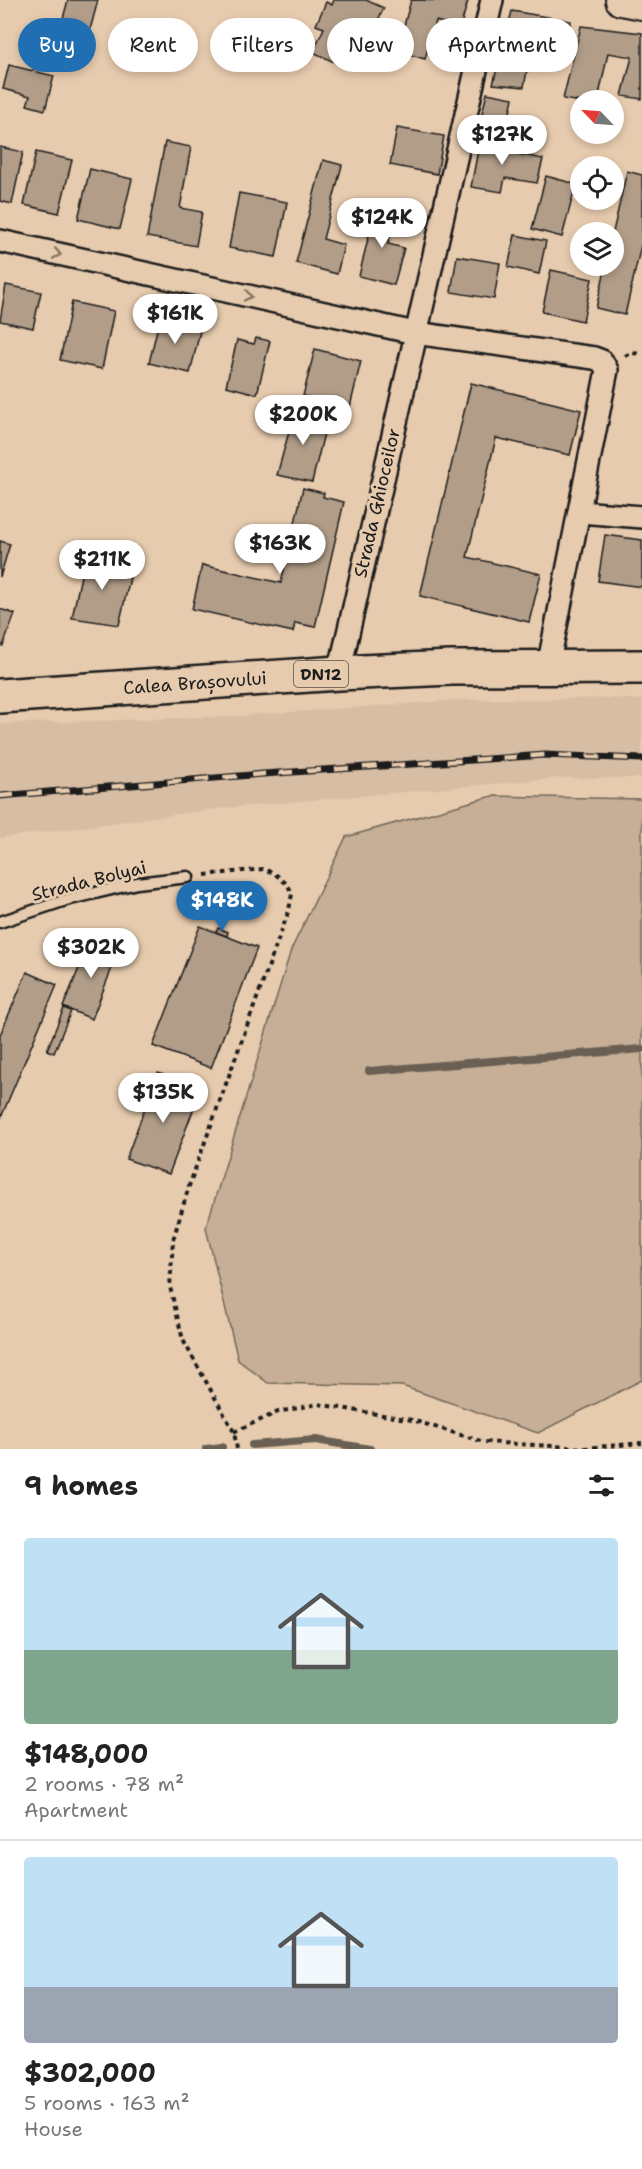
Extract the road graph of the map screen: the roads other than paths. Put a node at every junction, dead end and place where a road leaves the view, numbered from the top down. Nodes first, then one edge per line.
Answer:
1 (492, 0) edge
2 (621, 0) edge
3 (642, 4) edge
4 (0, 241) edge
5 (416, 333) junction
6 (580, 512) junction
7 (642, 517) edge
8 (548, 667) junction
9 (642, 668) edge
10 (339, 673) junction
11 (0, 696) edge
12 (188, 877) road end
13 (0, 922) edge

1 - 5 street, Strada Ghioceilor
2 - 3 main road
4 -> 5 street
5 - 6 street
5 - 10 street, Strada Ghioceilor
6 - 7 street
6 - 8 street
8 - 9 main road, Calea Brașovului / DN12
8 - 10 main road, Calea Brașovului / DN12
10 - 11 main road, Calea Brașovului / DN12
12 - 13 lane, Strada Bolyai

